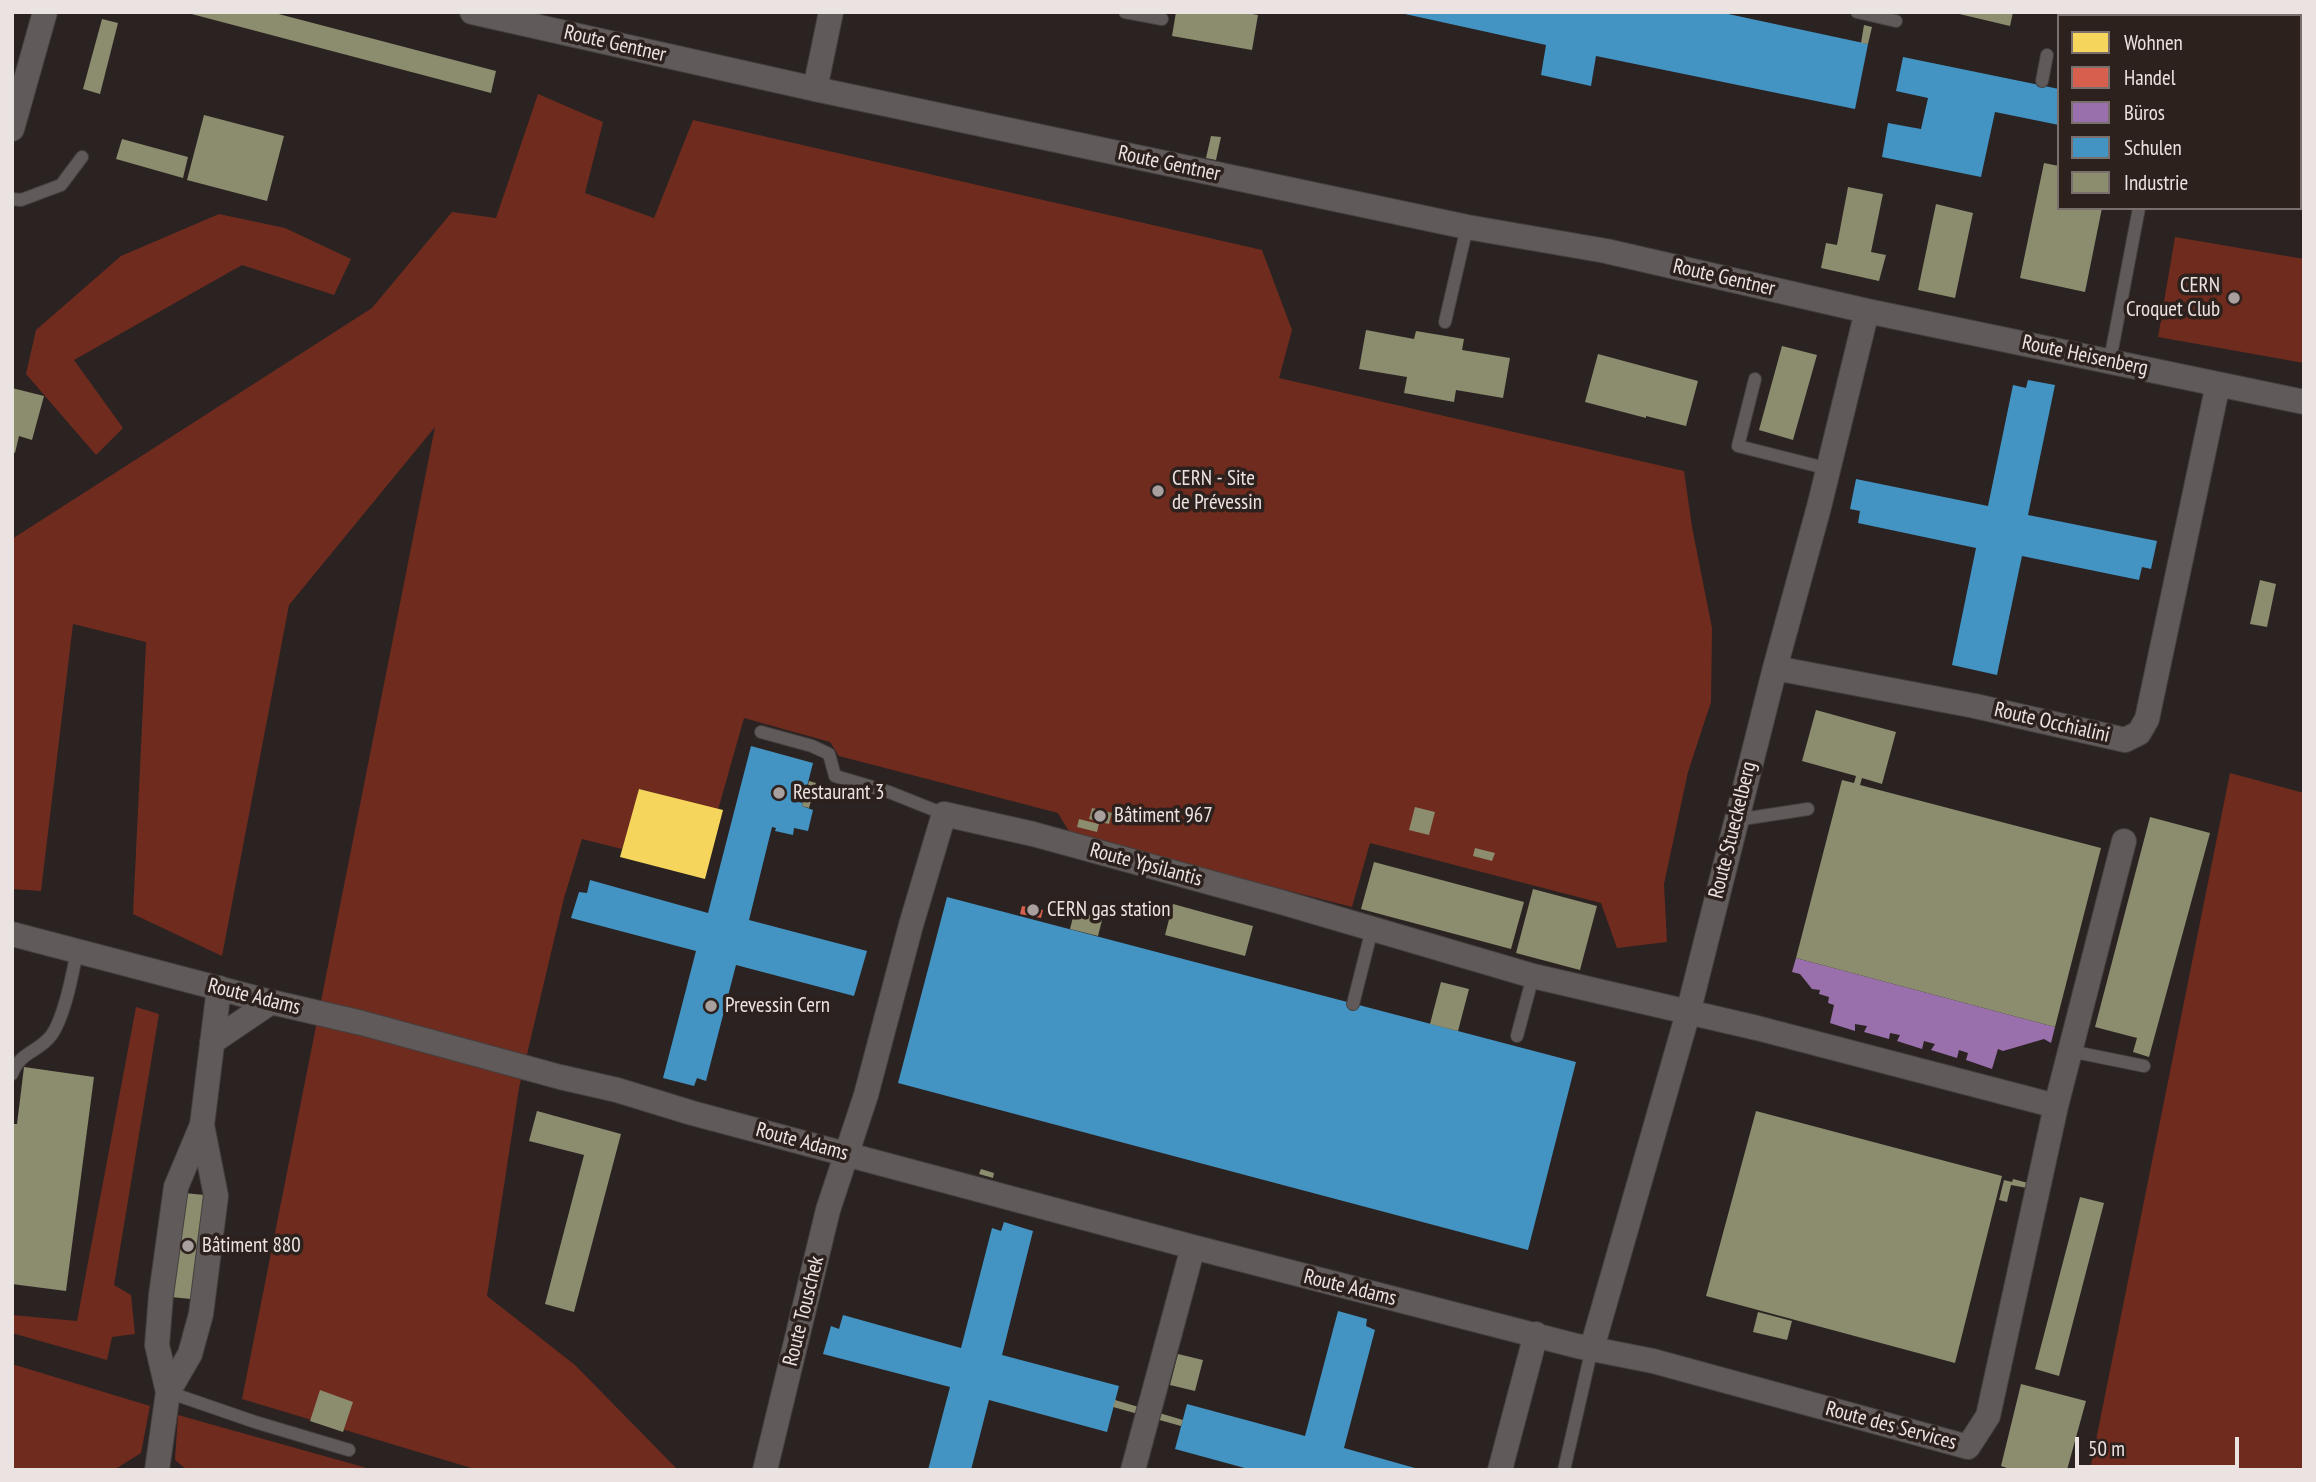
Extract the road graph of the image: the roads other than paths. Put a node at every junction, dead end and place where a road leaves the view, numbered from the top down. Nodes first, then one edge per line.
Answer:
1 (45, 12) edge
2 (472, 12) edge
3 (831, 12) edge
4 (1125, 12) edge
5 (1857, 12) edge
6 (1162, 19) dead end
7 (1896, 21) dead end
8 (2047, 55) dead end
9 (2042, 81) dead end
10 (815, 89) junction
11 (16, 99) edge
12 (12, 129) edge
13 (82, 157) dead end
14 (12, 199) edge
15 (2139, 210) edge
16 (1467, 227) junction
17 (1867, 311) junction
18 (1445, 322) dead end
19 (2110, 360) junction
20 (1755, 379) dead end
21 (2218, 384) junction
22 (2304, 402) edge
23 (1829, 470) junction
24 (1775, 668) junction
25 (761, 732) dead end
26 (1808, 809) dead end
27 (944, 814) junction
28 (1736, 820) junction
29 (2124, 841) dead end
30 (1372, 929) junction
31 (12, 934) edge
32 (77, 951) junction
33 (1533, 976) junction
34 (219, 988) junction
35 (271, 1002) junction
36 (1353, 1004) dead end
37 (1688, 1013) junction
38 (1517, 1036) dead end
39 (212, 1042) junction
40 (2070, 1051) junction
41 (2144, 1066) dead end
42 (12, 1074) edge
43 (2056, 1106) junction
44 (202, 1125) junction
45 (846, 1153) junction
46 (1193, 1247) junction
47 (1536, 1334) junction
48 (1592, 1348) junction
49 (168, 1392) junction
50 (349, 1450) dead end
51 (158, 1470) edge
52 (765, 1470) edge
53 (1133, 1470) edge
54 (1500, 1470) edge
55 (1564, 1470) edge

1 - 11 street
2 - 10 street, Route Gentner
3 - 10 street
4 - 6 lane
5 - 7 lane
8 - 9 lane
10 - 16 street, Route Gentner
11 - 12 street
13 - 14 lane
15 - 19 lane
16 - 17 street, Route Gentner
16 - 18 lane
17 - 19 street, Route Heisenberg
17 - 23 street, Route Stueckelberg
19 - 21 street, Route Heisenberg
20 - 23 lane
21 - 22 street, Route Heisenberg
21 - 24 street, Route Occhialini
23 - 24 street, Route Stueckelberg
24 - 28 street, Route Stueckelberg
25 - 27 lane
26 - 28 lane
27 - 30 street, Route Ypsilantis
27 - 45 street
28 - 37 street, Route Stueckelberg
29 - 40 street, Route des Services
30 - 33 street, Route Ypsilantis
30 - 36 lane
31 - 32 street, Route Adams
32 - 34 street, Route Adams
32 - 42 lane
33 - 37 street, Route Ypsilantis
33 - 38 lane
34 - 35 street, Route Adams
34 - 39 street
35 - 39 street
35 - 45 street, Route Adams
37 - 43 street
37 - 48 street, Route Stueckelberg
39 - 44 street
40 - 41 lane
40 - 43 street, Route des Services
43 - 48 street, Route des Services
44 - 49 street
44 - 49 street
45 - 46 street, Route Adams
45 - 52 street, Route Touschek
46 - 47 street, Route Adams
46 - 53 street
47 - 48 street, Route Adams
47 - 54 street
48 - 55 lane
49 - 50 lane
49 - 51 street

